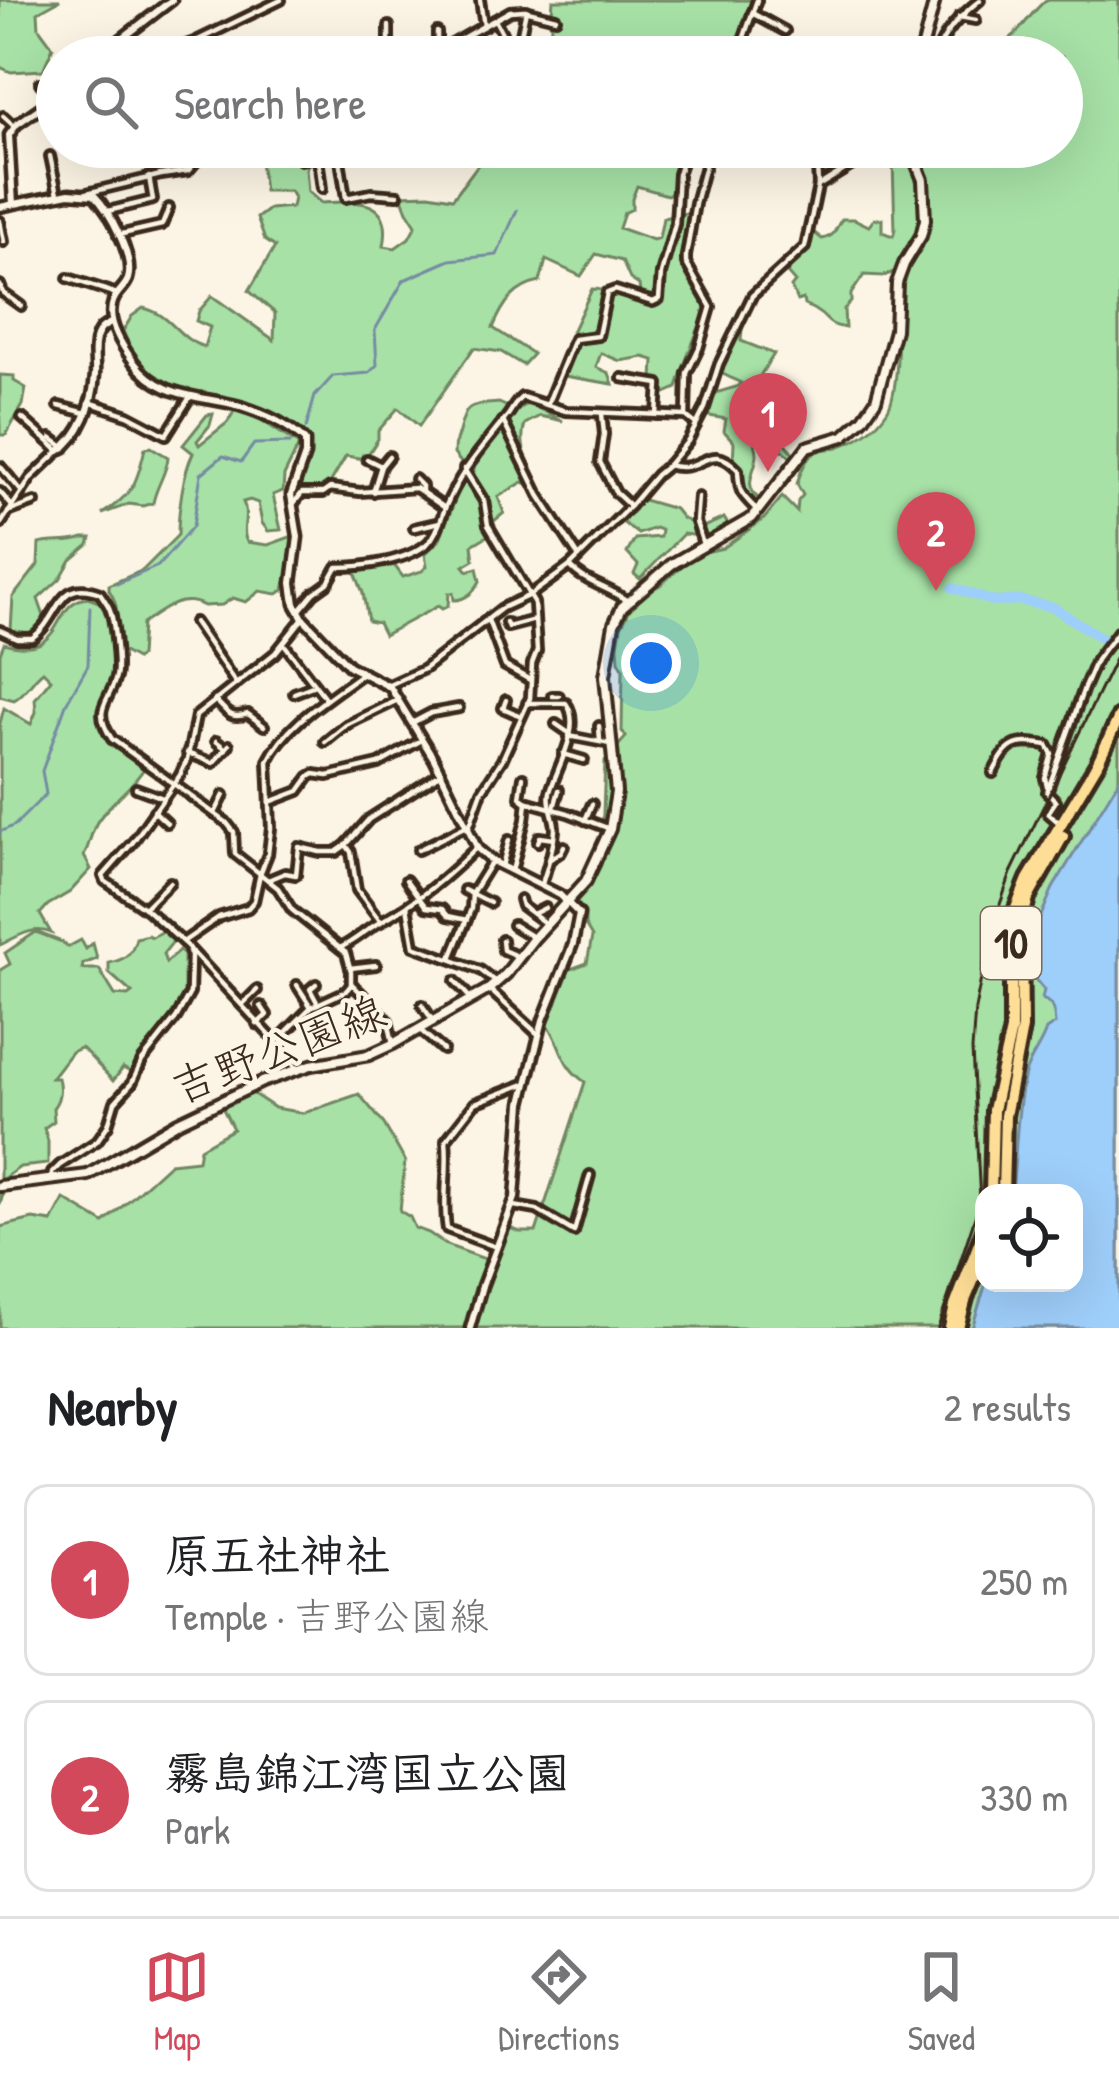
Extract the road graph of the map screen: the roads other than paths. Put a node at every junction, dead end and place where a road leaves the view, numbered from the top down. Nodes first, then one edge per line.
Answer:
1 (172, 0) edge
2 (280, 0) edge
3 (480, 0) edge
4 (757, 0) edge
5 (935, 0) edge
6 (980, 0) edge
7 (159, 3) edge
8 (269, 3) edge
9 (526, 10) junction
10 (752, 14) junction
11 (959, 17) junction
12 (556, 18) dead end
13 (495, 20) junction
14 (976, 20) dead end
15 (389, 26) dead end
16 (484, 26) junction
17 (437, 32) dead end
18 (785, 32) dead end
19 (122, 36) edge
20 (202, 36) edge
21 (389, 36) edge
22 (437, 36) edge
23 (467, 36) edge
24 (502, 36) edge
25 (520, 36) edge
26 (744, 36) edge
27 (926, 36) edge
28 (945, 36) edge
29 (36, 112) edge
30 (3, 116) dead end
31 (15, 127) junction
32 (4, 139) edge
33 (53, 168) edge
34 (191, 168) edge
35 (319, 168) edge
36 (341, 168) edge
37 (680, 168) edge
38 (704, 168) edge
39 (817, 168) edge
40 (848, 168) edge
41 (917, 168) edge
42 (149, 177) junction
43 (818, 186) junction
44 (322, 189) dead end
45 (87, 193) junction
46 (58, 194) junction
47 (398, 195) dead end
48 (14, 204) junction
49 (0, 208) edge
50 (169, 208) dead end
51 (108, 211) junction
52 (0, 221) edge
53 (118, 235) junction
54 (4, 242) dead end
55 (68, 278) dead end
56 (0, 285) edge
57 (116, 294) junction
58 (21, 306) dead end
59 (112, 322) junction
60 (622, 378) dead end
61 (190, 397) junction
62 (89, 402) junction
63 (547, 405) junction
64 (59, 406) dead end
65 (86, 413) junction
66 (602, 414) junction
67 (657, 415) junction
68 (686, 416) junction
69 (22, 418) dead end
70 (503, 422) junction
71 (696, 424) junction
72 (51, 438) dead end
73 (62, 450) junction
74 (388, 456) dead end
75 (367, 459) dead end
76 (668, 465) junction
77 (0, 466) edge
78 (381, 466) junction
79 (464, 469) junction
80 (415, 479) dead end
81 (422, 490) junction
82 (0, 492) edge
83 (22, 492) junction
84 (374, 492) junction
85 (698, 496) dead end
86 (35, 502) dead end
87 (629, 506) junction
88 (292, 508) junction
89 (445, 508) junction
90 (10, 510) junction
91 (758, 512) junction
92 (440, 522) junction
93 (0, 526) edge
94 (414, 528) dead end
95 (703, 544) junction
96 (579, 557) junction
97 (570, 566) junction
98 (530, 595) junction
99 (627, 601) junction
100 (301, 614) junction
101 (488, 620) junction
102 (535, 620) junction
103 (194, 622) dead end
104 (506, 623) dead end
105 (1119, 630) edge
106 (0, 631) edge
107 (284, 644) junction
108 (361, 674) junction
109 (531, 680) junction
110 (235, 682) junction
111 (315, 685) junction
112 (388, 686) junction
113 (294, 694) dead end
114 (215, 700) junction
115 (326, 700) junction
116 (398, 700) junction
117 (506, 700) dead end
118 (527, 703) junction
119 (459, 708) dead end
120 (521, 716) junction
121 (1119, 717) edge
122 (412, 723) junction
123 (556, 724) dead end
124 (264, 726) dead end
125 (598, 726) dead end
126 (1119, 733) edge
127 (569, 734) junction
128 (422, 740) junction
129 (216, 741) dead end
130 (325, 742) dead end
131 (605, 742) junction
132 (188, 753) junction
133 (563, 754) junction
134 (584, 760) dead end
135 (441, 772) junction
136 (993, 773) dead end
137 (523, 777) dead end
138 (174, 783) junction
139 (136, 788) dead end
140 (559, 790) dead end
141 (1046, 792) junction
142 (224, 795) dead end
143 (163, 798) junction
144 (270, 802) junction
145 (527, 802) junction
146 (592, 804) dead end
147 (552, 808) junction
148 (154, 811) junction
149 (214, 812) junction
150 (585, 820) junction
151 (167, 823) dead end
152 (1062, 824) junction
153 (467, 828) junction
154 (610, 829) junction
155 (554, 839) junction
156 (509, 840) dead end
157 (538, 842) dead end
158 (346, 845) junction
159 (564, 846) dead end
160 (477, 847) junction
161 (418, 850) dead end
162 (549, 860) junction
163 (492, 861) junction
164 (502, 866) junction
165 (512, 871) junction
166 (260, 874) junction
167 (268, 880) junction
168 (406, 880) dead end
169 (170, 882) dead end
170 (541, 886) junction
171 (464, 890) dead end
172 (472, 893) junction
173 (418, 897) junction
174 (568, 900) junction
175 (490, 903) dead end
176 (519, 903) dead end
177 (407, 906) junction
178 (144, 908) junction
179 (545, 908) dead end
180 (533, 914) junction
181 (467, 920) junction
182 (381, 922) junction
183 (546, 924) junction
184 (512, 925) dead end
185 (534, 938) junction
186 (502, 940) dead end
187 (184, 943) junction
188 (340, 948) junction
189 (519, 957) junction
190 (452, 958) junction
191 (376, 964) dead end
192 (350, 968) junction
193 (455, 981) dead end
194 (316, 984) dead end
195 (352, 984) junction
196 (297, 985) dead end
197 (493, 986) junction
198 (257, 990) dead end
199 (336, 995) junction
200 (470, 999) junction
201 (342, 1002) dead end
202 (242, 1005) junction
203 (315, 1005) junction
204 (422, 1005) dead end
205 (261, 1006) dead end
206 (433, 1021) junction
207 (257, 1024) junction
208 (419, 1029) junction
209 (539, 1035) junction
210 (276, 1042) junction
211 (392, 1045) junction
212 (442, 1050) dead end
213 (297, 1069) junction
214 (527, 1083) junction
215 (590, 1175) dead end
216 (52, 1180) junction
217 (992, 1184) edge
218 (1003, 1184) edge
219 (0, 1186) edge
220 (513, 1206) junction
221 (496, 1247) junction
222 (975, 1254) edge
223 (975, 1276) edge
224 (470, 1328) edge
225 (954, 1328) edge

1 - 7 street
2 - 8 street
3 - 16 street
4 - 10 street
5 - 27 main road
6 - 11 street
7 - 19 street
8 - 20 street
9 - 12 street
9 - 13 street
9 - 25 street
10 - 18 street
10 - 26 street
11 - 14 street
11 - 28 street
13 - 16 street
13 - 24 street
15 - 21 street
16 - 23 street
17 - 22 street
29 - 31 street
30 - 31 street
31 - 32 street
32 - 48 street
33 - 46 street
34 - 42 street
35 - 44 street
36 - 47 street
37 - 63 street
38 - 68 street
39 - 43 street
40 - 43 street
41 - 91 main road
42 - 45 street
42 - 51 street
43 - 71 street
45 - 46 street
45 - 51 street
46 - 48 street
48 - 49 street
50 - 53 street
51 - 53 street
52 - 54 street
53 - 57 street
55 - 57 street
56 - 58 street
57 - 59 street
59 - 61 street
59 - 62 street
60 - 67 street
61 - 62 street
61 - 88 street
62 - 65 street
63 - 66 street
63 - 70 street
64 - 65 street
65 - 73 street
66 - 67 street
66 - 87 street
67 - 68 street
68 - 71 street
69 - 73 street
70 - 79 street
70 - 96 street
71 - 76 street
72 - 73 street
73 - 83 street
74 - 78 street
75 - 78 street
76 - 87 street
76 - 91 street
77 - 83 street
78 - 84 street
79 - 89 street
79 - 98 street
80 - 81 street
81 - 84 street
81 - 89 street
82 - 90 street
83 - 90 street
84 - 88 street
85 - 95 street
86 - 90 street
87 - 96 street
88 - 100 street
89 - 92 street
90 - 93 street
91 - 95 main road
92 - 94 street
92 - 100 street
95 - 99 main road
96 - 97 street
97 - 98 street
97 - 99 street
98 - 101 street
98 - 102 street
99 - 131 main road, 吉野公園線
100 - 107 street
100 - 108 street
101 - 109 street
101 - 112 street
102 - 104 street
102 - 109 street
103 - 110 street
105 - 141 street
106 - 138 street
107 - 110 street
107 - 111 street
108 - 112 street
108 - 115 street
109 - 118 street
110 - 114 street
111 - 113 street
111 - 115 street
112 - 116 street
114 - 124 street
114 - 132 street
115 - 144 street
116 - 122 street
116 - 130 street
117 - 120 street
118 - 120 street
118 - 127 street
119 - 122 street
120 - 153 street
121 - 152 highway, 10
122 - 128 street
123 - 127 street
125 - 131 street
126 - 218 highway, 10
127 - 131 street
127 - 133 street
128 - 135 street
128 - 144 street
129 - 132 street
131 - 154 main road, 吉野公園線
132 - 138 street
133 - 134 street
133 - 147 street
135 - 153 street
135 - 158 street
136 - 141 street
137 - 145 street
138 - 143 street
138 - 149 street
139 - 143 street
140 - 147 street
141 - 152 street
142 - 149 street
143 - 148 street
144 - 166 street
145 - 147 street
145 - 165 street
146 - 150 street
147 - 150 street
147 - 155 street
148 - 151 street
148 - 178 street
149 - 166 street
150 - 154 street
152 - 217 highway, 10
153 - 160 street
153 - 161 street
154 - 174 main road, 吉野公園線
155 - 157 street
155 - 162 street
156 - 164 street
158 - 167 street
158 - 182 street
159 - 162 street
160 - 163 street
160 - 173 street
162 - 170 street
163 - 164 street
163 - 172 street
164 - 165 street
165 - 170 street
166 - 167 street
166 - 187 street
167 - 188 street
168 - 173 street
169 - 178 street
170 - 174 street
171 - 172 street
172 - 175 street
172 - 181 street
173 - 177 street
173 - 181 street
174 - 183 main road, 吉野公園線
174 - 209 street
176 - 180 street
177 - 182 street
177 - 190 street
178 - 187 street
179 - 180 street
180 - 183 street
181 - 190 street
182 - 188 street
183 - 185 main road, 吉野公園線
184 - 185 street
185 - 189 main road, 吉野公園線
186 - 189 street
187 - 202 street
187 - 216 street
188 - 192 street
189 - 197 main road, 吉野公園線
190 - 197 street
191 - 192 street
192 - 195 street
193 - 200 street
194 - 203 street
195 - 199 street
195 - 211 street
196 - 203 street
197 - 200 main road, 吉野公園線
197 - 209 street
198 - 202 street
199 - 201 street
199 - 203 street
200 - 206 main road, 吉野公園線
202 - 207 street
203 - 210 street
204 - 206 street
205 - 207 street
206 - 208 main road, 吉野公園線
207 - 210 street
208 - 211 main road, 吉野公園線
208 - 212 street
209 - 214 street
210 - 213 street
211 - 213 main road, 吉野公園線
213 - 216 main road, 吉野公園線
214 - 220 street
214 - 221 street
215 - 220 street
216 - 219 main road, 吉野公園線
220 - 221 street
221 - 224 street
222 - 225 highway
223 - 225 highway

